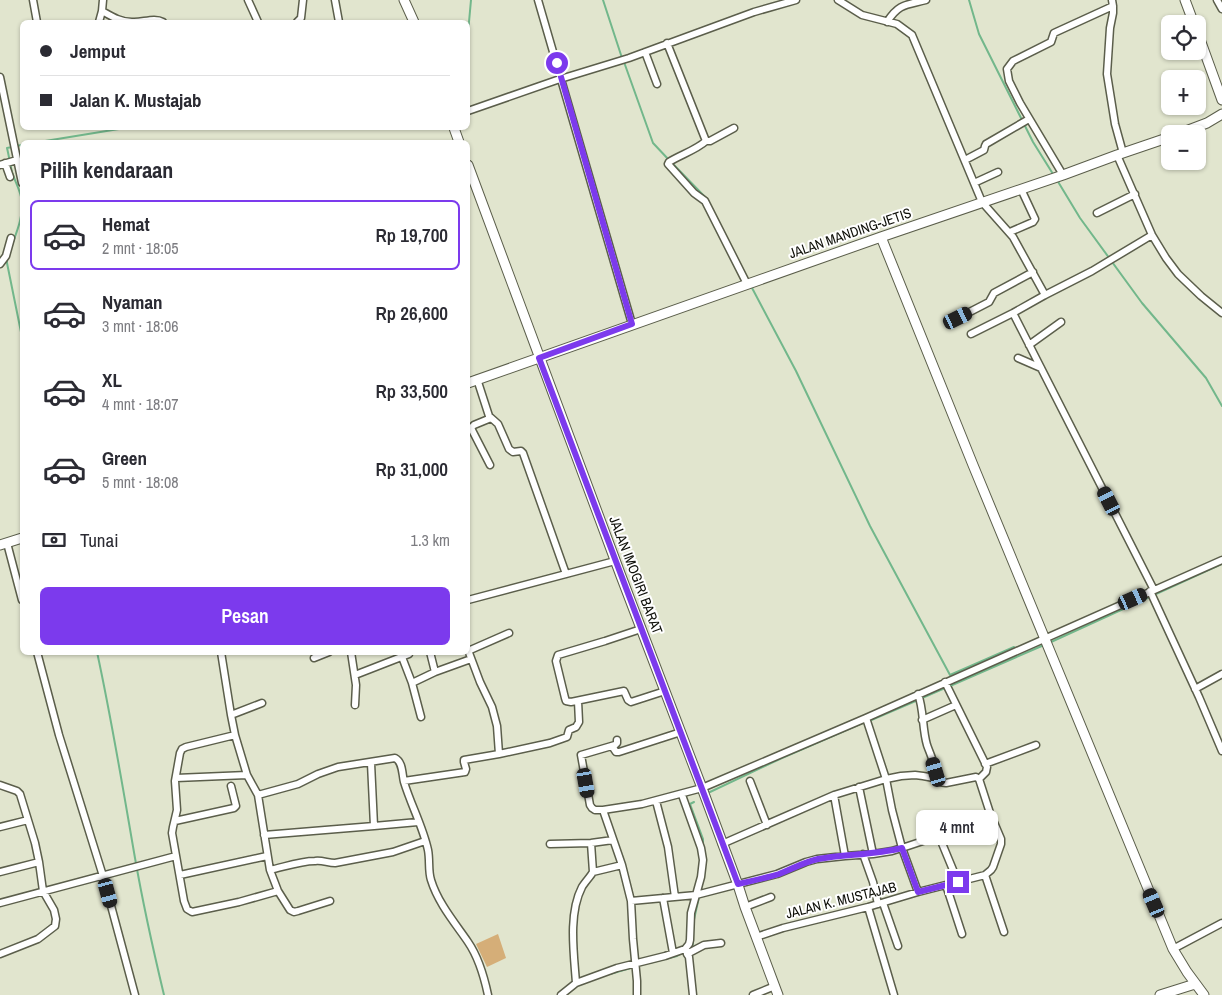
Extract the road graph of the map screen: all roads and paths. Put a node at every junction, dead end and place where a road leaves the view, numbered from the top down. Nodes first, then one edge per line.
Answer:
1 (32, 0) edge
2 (103, 0) edge
3 (248, 0) edge
4 (303, 0) edge
5 (335, 0) edge
6 (404, 0) edge
7 (538, 0) edge
8 (796, 0) edge
9 (838, 0) edge
10 (926, 0) edge
11 (1185, 0) edge
12 (1216, 0) edge
13 (912, 2) edge
14 (1113, 3) edge
15 (1222, 9) edge
16 (102, 11) junction
17 (1191, 15) edge
18 (890, 18) junction
19 (37, 20) edge
20 (100, 20) edge
21 (122, 20) edge
22 (257, 20) edge
23 (299, 20) edge
24 (339, 20) edge
25 (413, 20) edge
26 (667, 43) junction
27 (645, 52) junction
28 (1206, 56) edge
29 (0, 77) edge
30 (561, 79) junction
31 (657, 84) dead end
32 (1222, 100) edge
33 (470, 110) edge
34 (1221, 115) edge
35 (1028, 119) junction
36 (1200, 125) edge
37 (734, 128) dead end
38 (1161, 140) edge
39 (706, 141) junction
40 (1120, 154) junction
41 (965, 160) junction
42 (8, 162) edge
43 (470, 170) edge
44 (998, 172) dead end
45 (1061, 175) junction
46 (10, 177) dead end
47 (20, 180) edge
48 (974, 183) junction
49 (1021, 189) junction
50 (1135, 194) junction
51 (982, 202) junction
52 (1097, 214) dead end
53 (1010, 232) junction
54 (1152, 235) junction
55 (881, 237) junction
56 (11, 238) dead end
57 (0, 264) edge
58 (1033, 272) junction
59 (748, 284) junction
60 (1045, 295) junction
61 (1013, 313) junction
62 (1222, 313) edge
63 (958, 318) dead end
64 (1061, 322) dead end
65 (632, 324) junction
66 (971, 334) dead end
67 (1029, 345) junction
68 (539, 358) junction
69 (1018, 358) dead end
70 (1041, 368) junction
71 (477, 379) junction
72 (470, 381) edge
73 (491, 418) junction
74 (490, 465) dead end
75 (20, 539) edge
76 (3, 544) edge
77 (1222, 560) edge
78 (616, 561) junction
79 (566, 574) junction
80 (1152, 593) junction
81 (20, 594) edge
82 (470, 599) edge
83 (641, 628) junction
84 (509, 633) dead end
85 (1047, 643) junction
86 (470, 650) edge
87 (38, 655) edge
88 (221, 655) edge
89 (322, 655) edge
90 (352, 655) edge
91 (431, 655) edge
92 (470, 655) edge
93 (397, 656) edge
94 (314, 658) dead end
95 (471, 659) junction
96 (435, 672) junction
97 (1222, 674) edge
98 (355, 675) junction
99 (412, 683) junction
100 (947, 686) junction
101 (1195, 689) junction
102 (665, 690) junction
103 (920, 698) junction
104 (578, 701) junction
105 (262, 703) dead end
106 (355, 705) dead end
107 (956, 705) junction
108 (231, 715) junction
109 (422, 717) dead end
110 (922, 720) junction
111 (868, 722) junction
112 (681, 732) junction
113 (236, 735) junction
114 (617, 740) dead end
115 (1036, 745) dead end
116 (612, 746) junction
117 (1222, 751) edge
118 (499, 754) junction
119 (371, 763) junction
120 (985, 764) junction
121 (247, 775) junction
122 (176, 778) junction
123 (934, 778) junction
124 (886, 779) junction
125 (979, 779) junction
126 (404, 781) junction
127 (750, 781) dead end
128 (0, 785) edge
129 (231, 786) dead end
130 (859, 787) junction
131 (702, 788) junction
132 (258, 795) junction
133 (682, 795) junction
134 (834, 795) junction
135 (656, 801) junction
136 (603, 810) junction
137 (990, 813) junction
138 (28, 820) junction
139 (175, 821) junction
140 (418, 822) junction
141 (767, 825) junction
142 (374, 826) junction
143 (0, 827) edge
144 (264, 835) junction
145 (939, 836) junction
146 (613, 840) junction
147 (425, 841) junction
148 (591, 843) junction
149 (550, 844) dead end
150 (722, 844) junction
151 (902, 848) junction
152 (863, 854) junction
153 (873, 854) junction
154 (176, 856) junction
155 (267, 856) junction
156 (845, 856) junction
157 (39, 862) junction
158 (622, 865) junction
159 (270, 870) junction
160 (0, 872) edge
161 (593, 872) junction
162 (180, 875) junction
163 (985, 875) junction
164 (103, 876) junction
165 (958, 882) junction
166 (738, 884) junction
167 (946, 885) junction
168 (278, 891) junction
169 (44, 892) junction
170 (918, 892) junction
171 (699, 894) junction
172 (675, 897) junction
173 (771, 897) dead end
174 (663, 898) junction
175 (330, 901) dead end
176 (631, 901) junction
177 (0, 903) edge
178 (881, 904) junction
179 (745, 907) junction
180 (868, 908) junction
181 (1222, 923) edge
182 (1004, 932) dead end
183 (962, 934) dead end
184 (756, 937) junction
185 (721, 943) dead end
186 (898, 946) dead end
187 (1173, 949) junction
188 (686, 951) junction
189 (673, 953) junction
190 (0, 954) edge
191 (636, 963) junction
192 (576, 983) junction
193 (1195, 984) junction
194 (777, 991) edge
195 (135, 995) edge
196 (488, 995) edge
197 (561, 995) edge
198 (637, 995) edge
199 (694, 995) edge
200 (753, 995) edge
201 (894, 995) edge
202 (1160, 995) edge
203 (1204, 995) edge

1 - 19 street
2 - 16 street
3 - 22 street
4 - 23 street
5 - 24 street
6 - 25 main road
7 - 30 street
8 - 26 street
9 - 18 street
10 - 13 street
11 - 17 main road
12 - 15 street
13 - 18 street
14 - 35 street
14 - 40 street
16 - 20 street
16 - 21 street
18 - 41 street
26 - 27 street
26 - 39 street
27 - 30 street
27 - 31 street
28 - 32 main road
29 - 42 street
30 - 33 street
30 - 65 street
34 - 36 main road
35 - 41 street
35 - 45 street
37 - 39 street
38 - 40 main road, JALAN MANDING-JETIS
39 - 59 street
40 - 45 main road, JALAN MANDING-JETIS
40 - 50 street
41 - 48 street
42 - 46 street
42 - 47 street
43 - 68 main road, JALAN IMOGIRI BARAT
44 - 48 street
45 - 49 main road, JALAN MANDING-JETIS
48 - 51 street
49 - 51 main road, JALAN MANDING-JETIS
49 - 53 street
50 - 52 street
50 - 54 street
51 - 53 street
51 - 55 main road, JALAN MANDING-JETIS
53 - 58 street
54 - 60 street
54 - 62 street
55 - 59 main road, JALAN MANDING-JETIS
55 - 85 main road
56 - 57 street
58 - 60 street
58 - 63 street
59 - 65 main road, JALAN MANDING-JETIS
60 - 61 street
61 - 66 street
61 - 67 street
64 - 67 street
65 - 68 main road, JALAN MANDING-JETIS
67 - 70 street
68 - 71 main road, JALAN MANDING-JETIS
68 - 78 main road, JALAN IMOGIRI BARAT
69 - 70 street
70 - 80 street
71 - 72 main road, JALAN MANDING-JETIS
71 - 73 street
73 - 74 street
73 - 79 street
75 - 76 main road
76 - 81 street
77 - 80 street
78 - 79 street
78 - 83 main road, JALAN IMOGIRI BARAT
79 - 82 street
80 - 85 street
80 - 101 street
83 - 102 main road, JALAN IMOGIRI BARAT
83 - 104 street
84 - 86 street
85 - 100 street
85 - 187 main road
87 - 164 street
88 - 108 street
89 - 94 street
90 - 98 street
91 - 96 street
92 - 95 street
93 - 98 street
93 - 99 street
95 - 96 street
95 - 118 street
96 - 99 street
97 - 101 street
98 - 106 street
99 - 109 street
100 - 103 street
100 - 107 street
101 - 117 street
102 - 104 street
102 - 112 main road, JALAN IMOGIRI BARAT
103 - 110 street
103 - 111 street
104 - 118 street
105 - 108 street
107 - 110 street
107 - 120 street
108 - 113 street
110 - 123 street
111 - 124 street
111 - 131 street
112 - 116 street
112 - 131 main road, JALAN IMOGIRI BARAT
113 - 121 street
113 - 122 street
114 - 116 street
115 - 120 street
116 - 136 street
118 - 126 street
119 - 126 street
119 - 132 street
119 - 142 street
120 - 125 street
121 - 122 street
121 - 132 street
122 - 139 street
123 - 124 street
123 - 125 street
124 - 130 street
124 - 151 street
125 - 137 street
126 - 140 street
127 - 141 street
128 - 138 street
129 - 139 street
130 - 134 street
130 - 153 street
131 - 133 street
131 - 150 main road, JALAN IMOGIRI BARAT
132 - 144 street
133 - 135 street
133 - 171 street
134 - 141 street
134 - 156 street
135 - 136 street
135 - 172 street
136 - 146 street
137 - 145 street
137 - 163 street
138 - 143 street
138 - 157 street
139 - 154 street
140 - 142 street
140 - 147 street
141 - 150 street
142 - 144 street
144 - 155 street
145 - 151 street
145 - 165 street
146 - 148 street
146 - 158 street
147 - 159 street
147 - 196 street
148 - 149 street
148 - 161 street
150 - 166 main road, JALAN IMOGIRI BARAT
151 - 153 street
151 - 170 street
152 - 153 street
152 - 156 street
152 - 178 street
154 - 162 street
154 - 164 street
155 - 159 street
155 - 162 street
156 - 166 street
157 - 160 street
157 - 169 street
158 - 161 street
158 - 176 street
159 - 168 street
161 - 192 street
162 - 168 street
163 - 165 street, JALAN K. MUSTAJAB
163 - 182 street
164 - 169 street
164 - 195 street
165 - 167 street, JALAN K. MUSTAJAB
166 - 171 street
166 - 179 main road, JALAN IMOGIRI BARAT
167 - 170 street, JALAN K. MUSTAJAB
167 - 183 street
168 - 175 street
169 - 177 street
169 - 190 street
170 - 178 street, JALAN K. MUSTAJAB
171 - 172 street
171 - 188 street
172 - 174 street
173 - 179 street
174 - 176 street
174 - 189 street
176 - 191 street
178 - 180 street, JALAN K. MUSTAJAB
178 - 186 street
179 - 184 main road, JALAN IMOGIRI BARAT
180 - 184 street, JALAN K. MUSTAJAB
180 - 201 street
181 - 187 street
184 - 194 main road, JALAN IMOGIRI BARAT
185 - 188 street
187 - 193 main road
188 - 189 street
188 - 199 street
189 - 191 street
191 - 192 street
191 - 198 street
192 - 197 street
193 - 202 main road
193 - 203 main road
194 - 200 street

